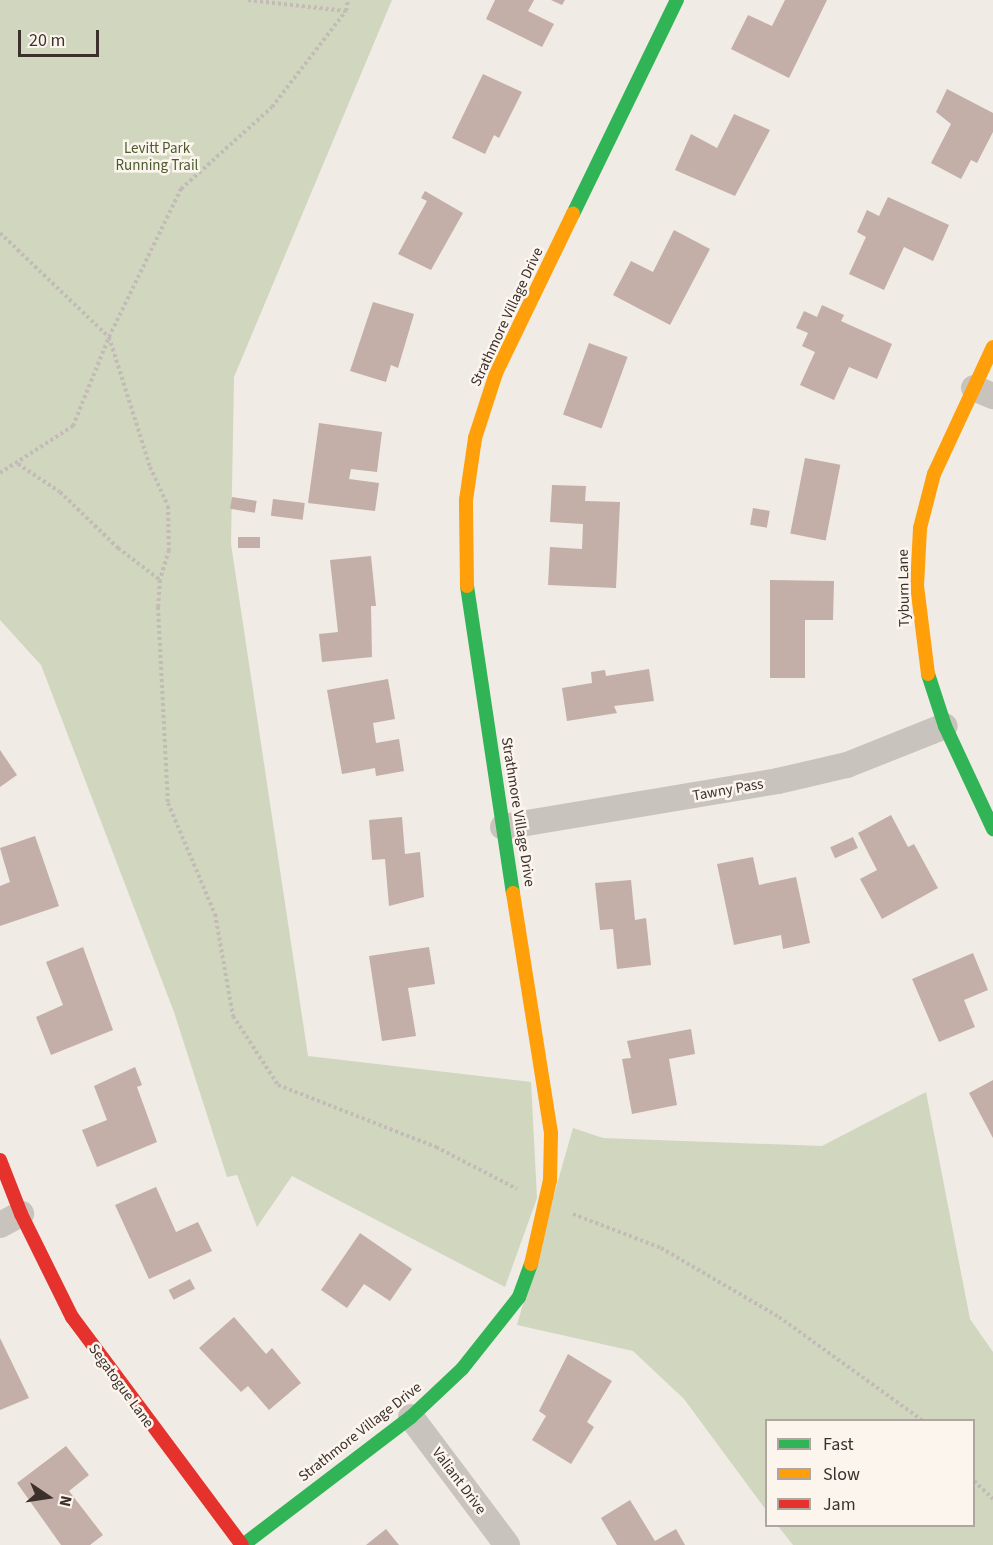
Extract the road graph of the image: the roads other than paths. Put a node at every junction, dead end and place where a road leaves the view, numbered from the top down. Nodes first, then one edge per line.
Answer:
1 (677, 0) edge
2 (993, 347) edge
3 (983, 392) edge
4 (945, 726) junction
5 (503, 828) junction
6 (993, 829) edge
7 (0, 1160) edge
8 (10, 1219) edge
9 (411, 1417) junction
10 (243, 1545) edge
11 (507, 1545) edge

1 - 5 street, Strathmore Village Drive
2 - 3 street, Tyburn Lane
3 - 4 street, Tyburn Lane
4 - 5 street, Tawny Pass
4 - 6 street, Tyburn Lane
5 - 9 street, Strathmore Village Drive
7 - 8 street, Segatogue Lane
8 - 10 street, Segatogue Lane
9 - 10 street, Strathmore Village Drive
9 - 11 street, Valiant Drive

